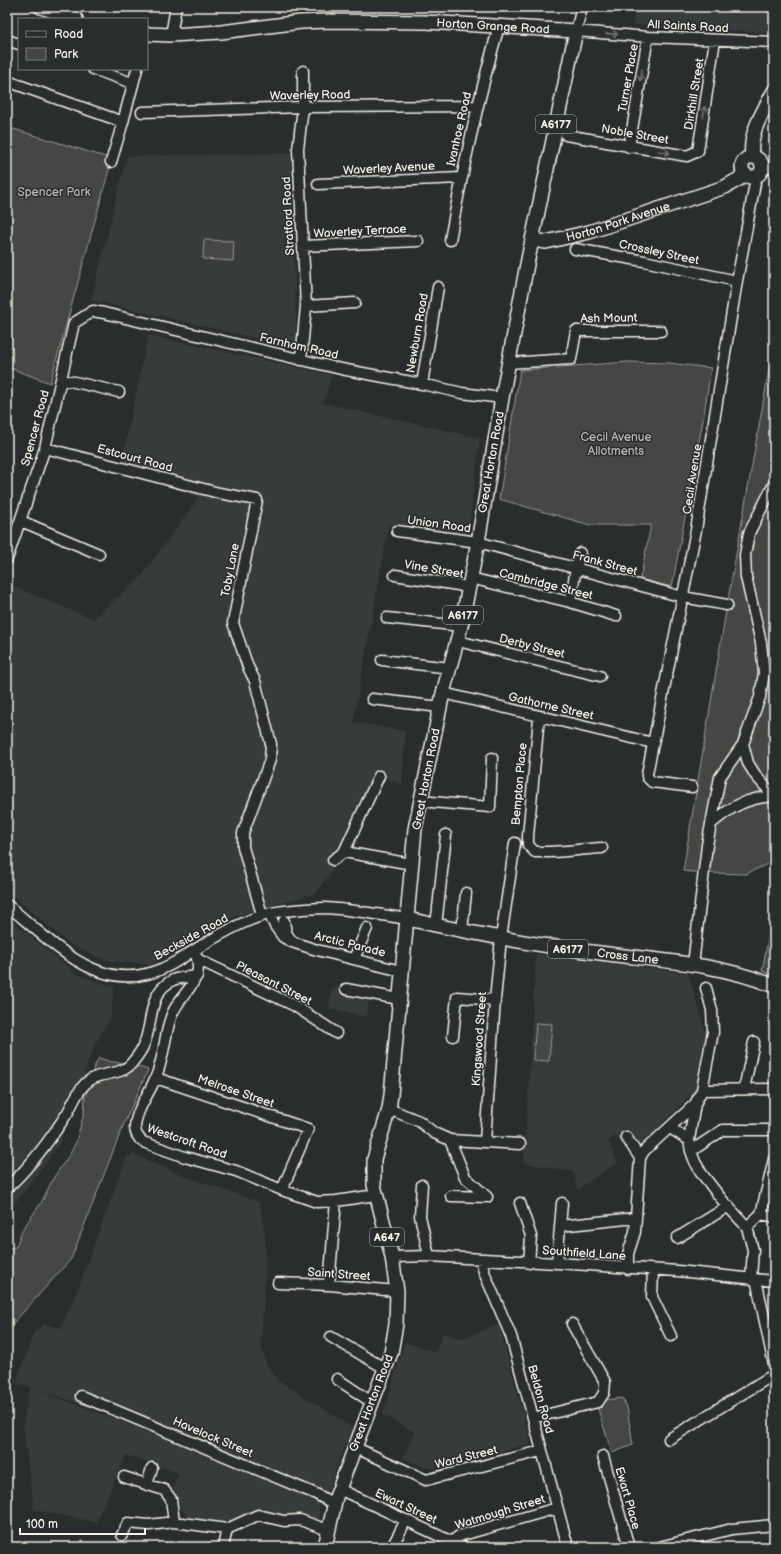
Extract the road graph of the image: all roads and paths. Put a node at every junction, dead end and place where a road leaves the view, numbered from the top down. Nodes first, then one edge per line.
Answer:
1 (41, 7) edge
2 (176, 7) edge
3 (582, 7) edge
4 (73, 18) edge
5 (499, 26) junction
6 (576, 31) junction
7 (148, 34) edge
8 (171, 35) junction
9 (648, 37) junction
10 (7, 40) edge
11 (715, 40) junction
12 (774, 42) edge
13 (18, 44) edge
14 (96, 70) edge
15 (137, 70) edge
16 (303, 71) dead end
17 (7, 80) edge
18 (132, 83) junction
19 (774, 91) edge
20 (478, 106) junction
21 (303, 107) junction
22 (142, 112) dead end
23 (124, 122) junction
24 (566, 135) dead end
25 (629, 147) junction
26 (698, 151) joint
27 (111, 162) dead end
28 (755, 171) edge
29 (461, 178) junction
30 (318, 184) dead end
31 (536, 221) junction
32 (450, 240) dead end
33 (532, 240) junction
34 (418, 241) dead end
35 (546, 242) junction
36 (303, 246) junction
37 (575, 249) dead end
38 (737, 281) junction
39 (438, 287) dead end
40 (355, 303) dead end
41 (306, 306) junction
42 (93, 311) joint
43 (661, 331) dead end
44 (301, 360) junction
45 (509, 363) junction
46 (61, 379) junction
47 (422, 384) junction
48 (119, 392) dead end
49 (502, 398) junction
50 (45, 448) junction
51 (774, 484) edge
52 (219, 493) joint
53 (21, 521) junction
54 (397, 531) dead end
55 (11, 534) edge
56 (478, 542) junction
57 (580, 553) dead end
58 (99, 554) dead end
59 (7, 559) edge
60 (576, 569) junction
61 (395, 575) dead end
62 (469, 583) junction
63 (683, 597) junction
64 (570, 602) junction
65 (727, 605) dead end
66 (616, 616) dead end
67 (387, 618) dead end
68 (461, 626) junction
69 (458, 641) junction
70 (382, 660) dead end
71 (450, 668) junction
72 (600, 676) dead end
73 (255, 681) joint
74 (443, 693) junction
75 (372, 699) dead end
76 (440, 708) junction
77 (539, 717) junction
78 (653, 743) junction
79 (743, 744) junction
80 (492, 758) dead end
81 (379, 776) dead end
82 (692, 787) dead end
83 (774, 796) edge
84 (420, 801) junction
85 (712, 823) junction
86 (446, 835) dead end
87 (515, 843) dead end
88 (602, 848) dead end
89 (344, 852) junction
90 (333, 860) dead end
91 (412, 864) junction
92 (466, 893) dead end
93 (7, 905) edge
94 (266, 915) junction
95 (408, 919) junction
96 (284, 921) dead end
97 (436, 926) junction
98 (367, 928) dead end
99 (462, 931) junction
100 (501, 938) junction
101 (292, 942) junction
102 (194, 950) junction
103 (354, 959) junction
104 (199, 960) junction
105 (693, 965) junction
106 (401, 971) junction
107 (197, 976) junction
108 (774, 986) edge
109 (706, 988) dead end
110 (346, 989) dead end
111 (399, 999) junction
112 (495, 1000) junction
113 (336, 1033) dead end
114 (453, 1036) dead end
115 (754, 1042) dead end
116 (156, 1078) junction
117 (744, 1089) junction
118 (774, 1089) edge
119 (702, 1090) junction
120 (695, 1104) junction
121 (389, 1109) junction
122 (670, 1128) junction
123 (774, 1130) edge
124 (626, 1137) dead end
125 (450, 1140) junction
126 (689, 1140) junction
127 (485, 1142) junction
128 (520, 1144) dead end
129 (691, 1151) junction
130 (640, 1158) junction
131 (774, 1159) edge
132 (422, 1185) dead end
133 (7, 1188) edge
134 (282, 1190) junction
135 (376, 1195) junction
136 (451, 1196) dead end
137 (336, 1201) junction
138 (520, 1203) dead end
139 (562, 1203) dead end
140 (729, 1206) junction
141 (761, 1214) junction
142 (774, 1217) edge
143 (635, 1218) junction
144 (560, 1226) junction
145 (747, 1227) junction
146 (677, 1238) dead end
147 (429, 1256) junction
148 (392, 1257) junction
149 (481, 1260) junction
150 (529, 1263) junction
151 (557, 1264) junction
152 (628, 1269) junction
153 (653, 1270) junction
154 (753, 1279) junction
155 (774, 1281) edge
156 (278, 1283) dead end
157 (329, 1285) junction
158 (397, 1291) junction
159 (572, 1324) dead end
160 (671, 1336) dead end
161 (331, 1337) dead end
162 (774, 1365) edge
163 (386, 1369) junction
164 (774, 1377) edge
165 (337, 1379) dead end
166 (81, 1396) dead end
167 (373, 1403) junction
168 (533, 1418) junction
169 (669, 1439) dead end
170 (354, 1447) junction
171 (542, 1451) junction
172 (603, 1456) dead end
173 (152, 1468) dead end
174 (124, 1477) dead end
175 (147, 1485) junction
176 (339, 1489) junction
177 (334, 1504) junction
178 (557, 1508) junction
179 (406, 1520) junction
180 (174, 1522) junction
181 (774, 1525) edge
182 (227, 1530) junction
183 (328, 1530) junction
184 (122, 1536) dead end
185 (447, 1543) edge
186 (695, 1543) edge
187 (223, 1547) edge
188 (325, 1547) edge
189 (392, 1547) edge
190 (463, 1547) edge
191 (568, 1547) edge
192 (629, 1547) edge
193 (659, 1547) edge

1 - 4 main road
2 - 8 street
3 - 6 street, Great Horton Road
5 - 6 main road, Horton Grange Road
5 - 8 main road, Horton Grange Road
5 - 20 street, Ivanhoe Road
6 -> 9 street, All Saints Road
6 - 31 main road, Great Horton Road / A6177
7 - 8 main road, Horton Grange Road
9 - 11 street, All Saints Road
9 -> 25 street, Turner Place
10 - 13 street
11 - 12 street, All Saints Road
26 -> 11 street, Dirkhill Street
14 - 18 street
15 - 18 street
16 - 21 street, Stratford Road
17 - 23 street
18 - 23 street
19 - 28 main road
20 - 21 street, Waverley Road
20 - 29 street, Ivanhoe Road
21 - 22 street, Waverley Road
21 - 36 street, Stratford Road
23 - 27 street
24 - 25 street, Noble Street
25 -> 26 street, Noble Street
28 - 35 main road, Horton Park Avenue
28 - 38 street, Cecil Avenue
29 - 30 street, Waverley Avenue
29 - 32 street, Ivanhoe Road
31 - 33 main road, Great Horton Road / A6177
31 - 35 main road
33 - 35 main road, Horton Park Avenue
33 - 45 main road, Great Horton Road / A6177
34 - 36 street, Waverley Terrace
36 - 41 street, Stratford Road
37 - 38 street, Crossley Street
38 - 63 street, Cecil Avenue
39 - 47 street, Newburn Road
40 - 41 street
41 - 44 street, Stratford Road
42 - 44 street, Farnham Road
42 - 46 street, Spencer Road
43 - 45 street, Ash Mount
44 - 47 street, Farnham Road
45 - 49 main road, Great Horton Road / A6177
46 - 48 street
46 - 50 street, Spencer Road
47 - 49 street, Farnham Road
49 - 56 main road, Great Horton Road / A6177
50 - 52 street, Estcourt Road
50 - 53 street, Spencer Road
51 - 79 street
52 - 73 street, Toby Lane
53 - 55 street, Spencer Road
53 - 58 street
54 - 56 street, Union Road
55 - 59 street, Spencer Road
56 - 60 street, Frank Street
56 - 62 main road, Great Horton Road / A6177
57 - 60 street
60 - 63 street, Frank Street
60 - 64 street
61 - 62 street, Vine Street
62 - 64 street, Cambridge Street
62 - 68 main road, Great Horton Road / A6177
63 - 65 street, Frank Street
63 - 78 street, Cecil Avenue
64 - 66 street, Cambridge Street
67 - 68 street
68 - 69 main road, Great Horton Road / A6177
69 - 71 main road, Great Horton Road / A6177
69 - 72 street, Derby Street
70 - 71 street
71 - 74 main road, Great Horton Road / A6177
73 - 94 street, Arctic Parade
74 - 76 main road, Great Horton Road / A6177
74 - 77 street, Gathorne Street
75 - 76 street
76 - 84 main road, Great Horton Road / A6177
77 - 78 street, Gathorne Street
77 - 88 street, Bempton Place
78 - 82 street, Cecil Avenue
79 - 83 street
79 - 85 street
80 - 84 street
81 - 89 street
83 - 85 street
84 - 91 main road, Great Horton Road / A6177
85 - 105 street
86 - 97 street
87 - 100 street, Kingswood Street
89 - 90 street
89 - 91 street
91 - 95 main road, Great Horton Road / A6177
92 - 99 street
93 - 102 street, Beckside Road
94 - 95 street, Beckside Road
94 - 101 street, Arctic Parade
94 - 102 street, Beckside Road
95 - 97 main road, Cross Lane / A6177
95 - 106 main road, Great Horton Road / A647
96 - 101 street
97 - 99 main road, Cross Lane / A6177
98 - 103 street
99 - 100 main road, Cross Lane / A6177
100 - 105 main road, Cross Lane / A6177
100 - 112 street, Kingswood Street
101 - 103 street, Arctic Parade
102 - 104 street
103 - 106 street, Arctic Parade
104 - 107 street, Westcroft Road
104 - 113 street, Pleasant Street
105 - 108 main road, Cross Lane / A6177
106 - 111 main road, Great Horton Road / A647
107 - 116 street, Westcroft Road
107 - 133 street
109 - 119 street
110 - 111 street
111 - 121 main road, Great Horton Road / A647
112 - 114 street
112 - 127 street, Kingswood Street
115 - 117 street
116 - 134 street, Westcroft Road
116 - 134 street, Melrose Street
117 - 118 street
117 - 119 street
119 - 120 street
120 - 122 street
120 - 126 street
121 - 125 street
121 - 135 main road, Great Horton Road / A647
122 - 126 street
122 - 130 street
123 - 129 street
124 - 130 street
125 - 127 street
125 - 136 street
126 - 129 street
127 - 128 street
129 - 140 street
130 - 143 street
131 - 141 street
132 - 147 street
134 - 137 street, Westcroft Road
135 - 137 street, Westcroft Road
135 - 148 main road, Great Horton Road / A647
137 - 157 street
138 - 150 street
139 - 144 street
140 - 145 street
140 - 146 street
141 - 142 street
141 - 145 street
143 - 144 street
143 - 152 street
144 - 151 street
145 - 154 street
147 - 148 street, Southfield Lane
147 - 149 street, Southfield Lane
148 - 158 main road, Great Horton Road / A647
149 - 150 street, Southfield Lane
149 - 168 street, Beldon Road
150 - 151 street, Southfield Lane
151 - 152 street, Southfield Lane
152 - 153 street, Southfield Lane
153 - 154 street, Southfield Lane
153 - 160 street
154 - 155 street, Southfield Lane
154 - 162 street
156 - 157 street, Saint Street
157 - 158 street, Saint Street
158 - 163 main road, Great Horton Road / A647
159 - 168 street
161 - 163 street
163 - 167 main road, Great Horton Road / A647
164 - 169 street
165 - 167 street
166 - 177 street, Havelock Street
167 - 170 main road, Great Horton Road / A647
168 - 171 street, Beldon Road
170 - 171 street, Ward Street
170 - 176 main road, Great Horton Road / A647
171 - 178 street, Beldon Road
172 - 192 street, Ewart Place
173 - 175 street
174 - 175 street
175 - 180 street
176 - 177 main road, Great Horton Road / A647
176 - 179 street, Ewart Street
177 - 183 main road, Great Horton Road / A647
178 - 185 street, Watmough Street
178 - 191 street, Beldon Road
179 - 185 street, Ewart Street
179 - 189 street
180 - 182 street
180 - 184 street
181 - 186 street
182 - 183 street
182 - 187 street
183 - 188 main road, Great Horton Road / A647
185 - 190 street, Ewart Street
186 - 193 street

